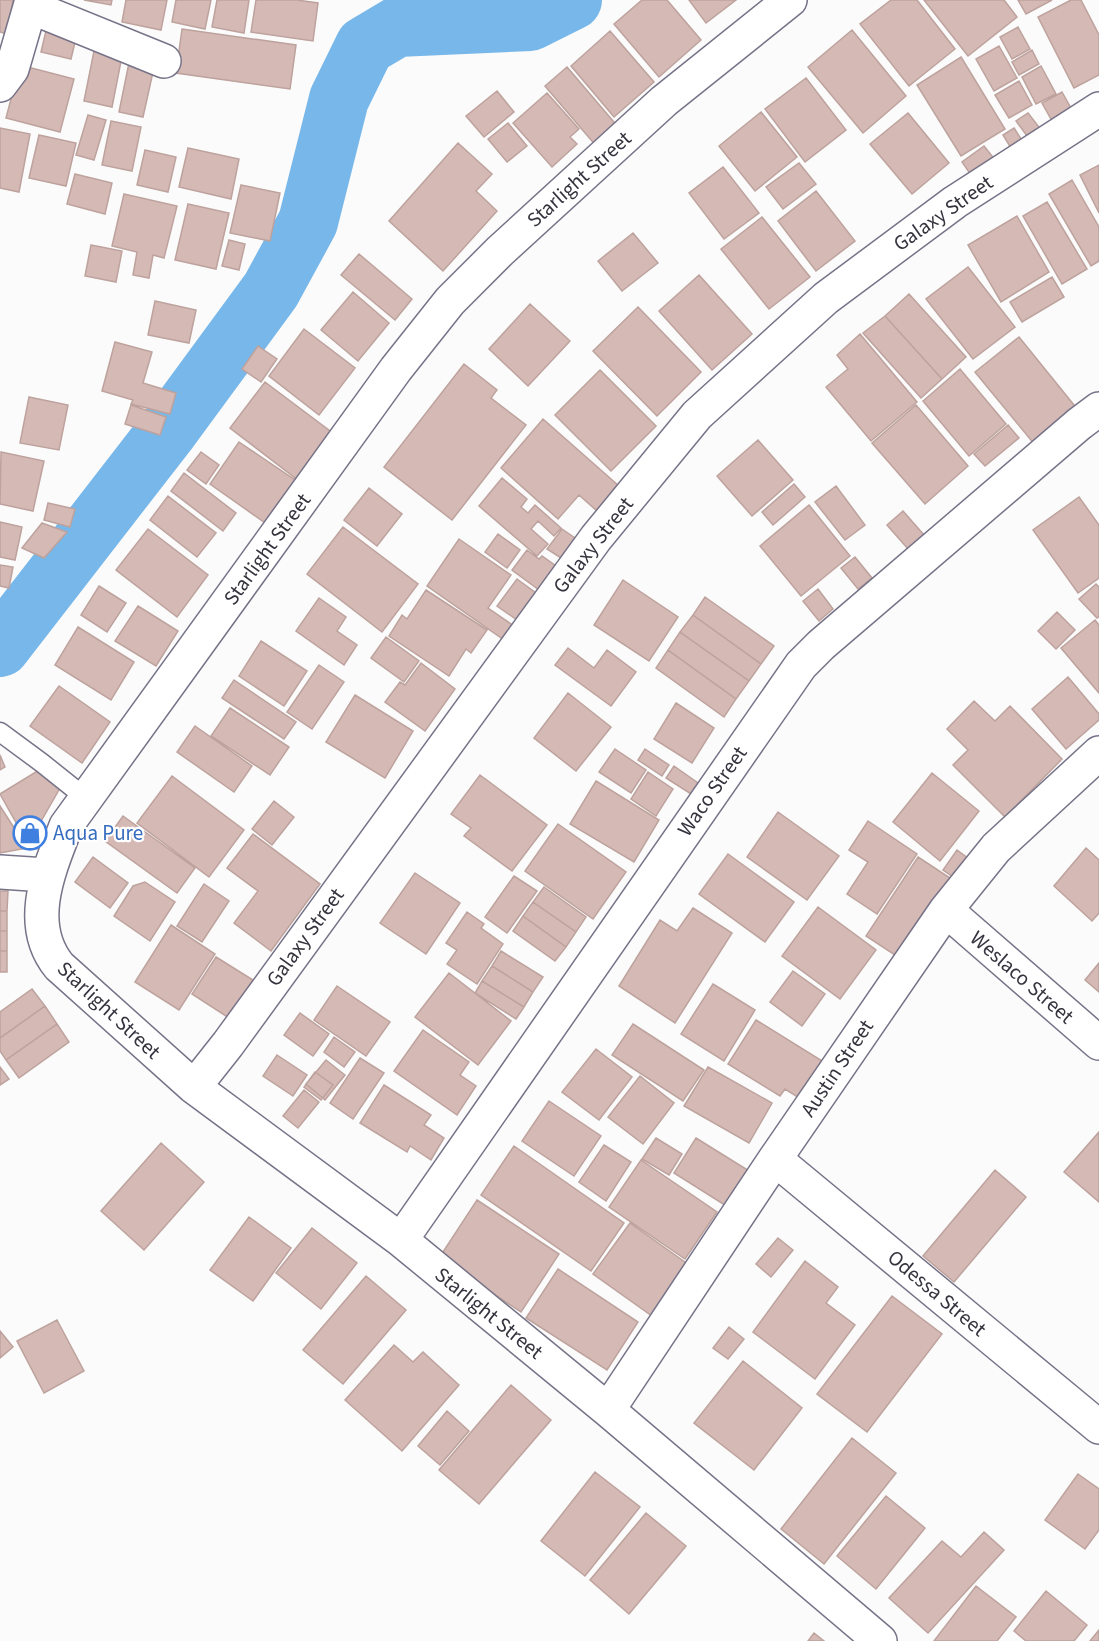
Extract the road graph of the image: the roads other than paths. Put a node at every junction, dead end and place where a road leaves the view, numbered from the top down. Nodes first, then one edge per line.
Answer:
1 (790, 0) edge
2 (32, 4) edge
3 (164, 62) dead end
4 (0, 85) edge
5 (1099, 109) edge
6 (1099, 409) edge
7 (0, 732) edge
8 (1099, 753) edge
9 (87, 799) junction
10 (0, 872) edge
11 (46, 875) junction
12 (946, 910) junction
13 (1099, 1043) edge
14 (194, 1087) junction
15 (775, 1159) junction
16 (401, 1240) junction
17 (608, 1410) junction
18 (1099, 1427) edge
19 (880, 1641) edge

1 - 9 street, Starlight Street
2 - 3 street
2 - 4 street
5 - 14 street, Galaxy Street
6 - 16 street, Waco Street
7 - 9 lane
8 - 12 street, Austin Street
9 - 11 street, Starlight Street
10 - 11 street
11 - 14 street, Starlight Street
12 - 13 street, Weslaco Street
12 - 15 street, Austin Street
14 - 16 street, Starlight Street
15 - 17 street, Austin Street
15 - 18 street, Odessa Street
16 - 17 street, Starlight Street
17 - 19 street, Starlight Street

